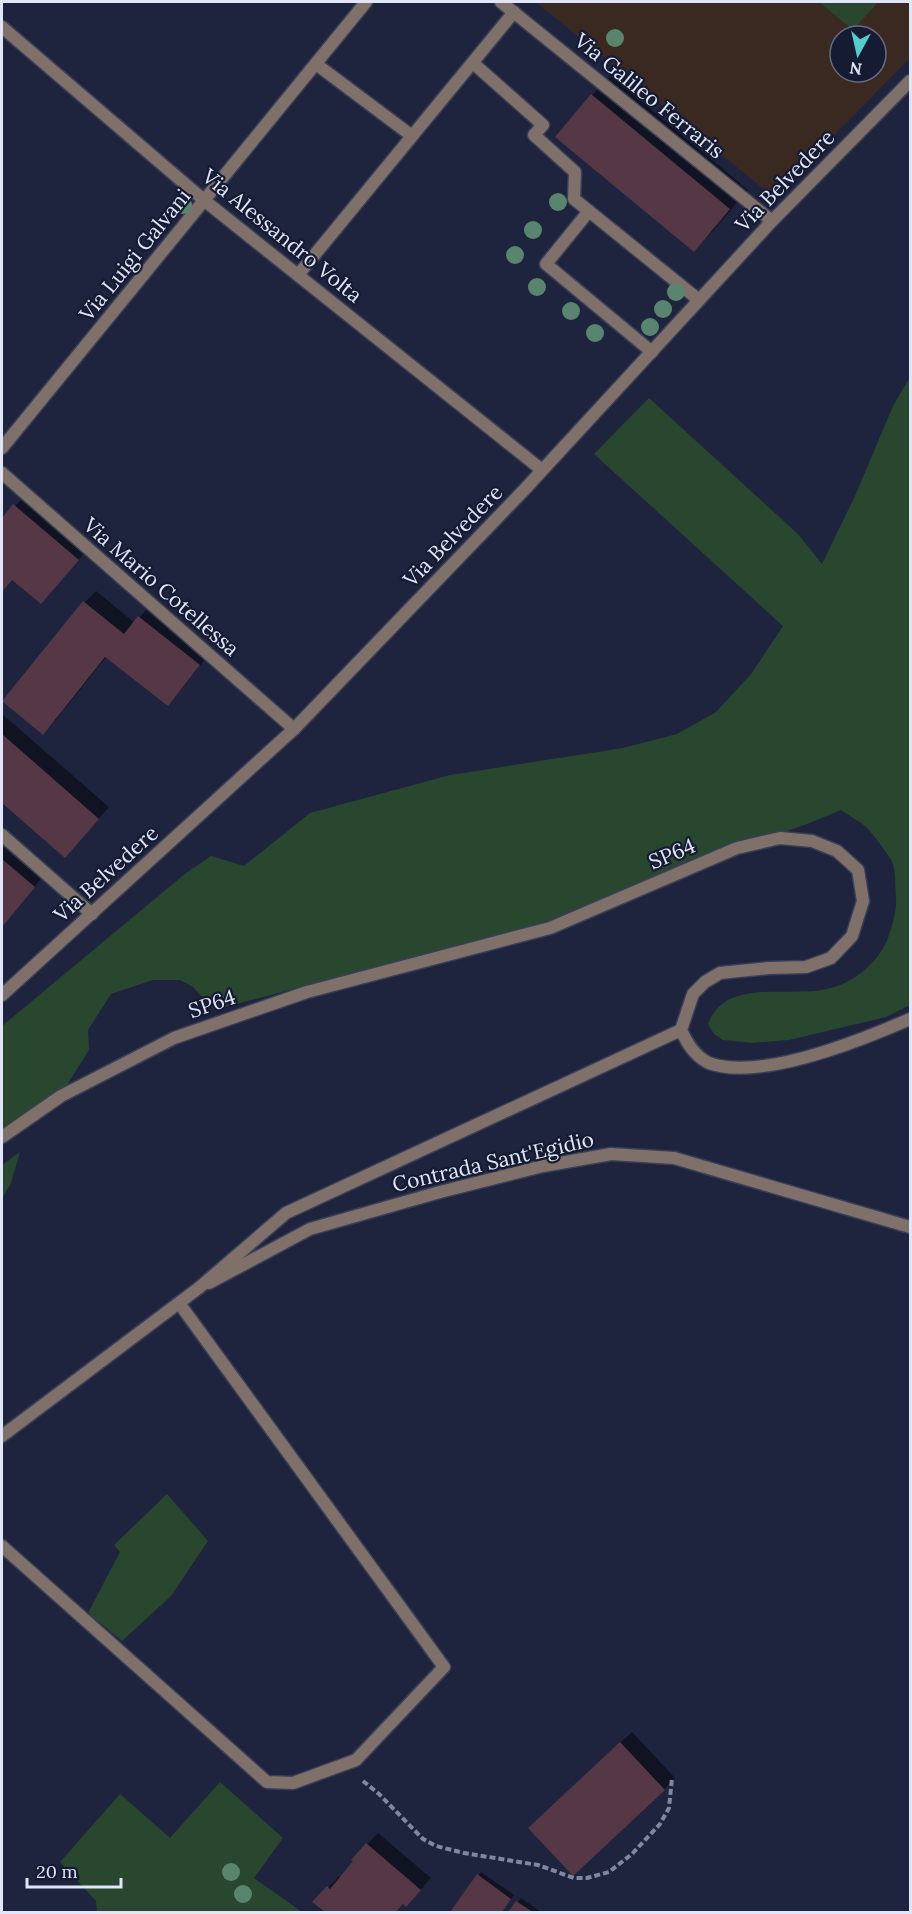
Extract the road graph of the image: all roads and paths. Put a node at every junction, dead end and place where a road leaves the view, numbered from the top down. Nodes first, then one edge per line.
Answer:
1 (366, 2) edge
2 (501, 2) edge
3 (514, 12) junction
4 (2, 27) edge
5 (473, 63) junction
6 (316, 64) junction
7 (910, 81) edge
8 (412, 136) junction
9 (205, 201) junction
10 (589, 211) junction
11 (772, 221) junction
12 (298, 275) junction
13 (699, 300) junction
14 (652, 352) junction
15 (2, 448) edge
16 (542, 470) junction
17 (2, 474) edge
18 (294, 729) junction
19 (2, 835) edge
20 (92, 914) junction
21 (2, 995) edge
22 (910, 1019) edge
23 (681, 1030) junction
24 (2, 1137) edge
25 (910, 1227) edge
26 (200, 1287) junction
27 (179, 1303) junction
28 (2, 1436) edge
29 (2, 1546) edge
30 (333, 1768) junction
31 (672, 1778) dead end

1 - 6 street, Via Luigi Galvani
2 - 3 street, Via Galileo Ferraris
3 - 5 street
3 - 11 street, Via Galileo Ferraris
4 - 9 street, Via Alessandro Volta
5 - 8 street
5 - 10 street
6 - 8 street
6 - 9 street, Via Luigi Galvani
7 - 11 street, Via Belvedere
8 - 12 street
9 - 12 street, Via Alessandro Volta
9 - 15 street, Via Luigi Galvani
10 - 13 street
10 - 14 street
11 - 13 street, Via Belvedere
12 - 16 street, Via Alessandro Volta
13 - 14 street, Via Belvedere
14 - 16 street, Via Belvedere
16 - 18 street, Via Belvedere
17 - 18 street, Via Mario Cotellessa
18 - 20 street, Via Belvedere
19 - 20 street
20 - 21 street, Via Belvedere
22 - 23 street
23 - 24 street, SP64
23 - 26 street, Contrada Sant'Egidio
25 - 26 street, Contrada Sant'Egidio
26 - 27 street, Contrada Sant'Egidio
27 - 28 street, Contrada Sant'Egidio
27 - 30 street
29 - 30 street
30 - 31 path

